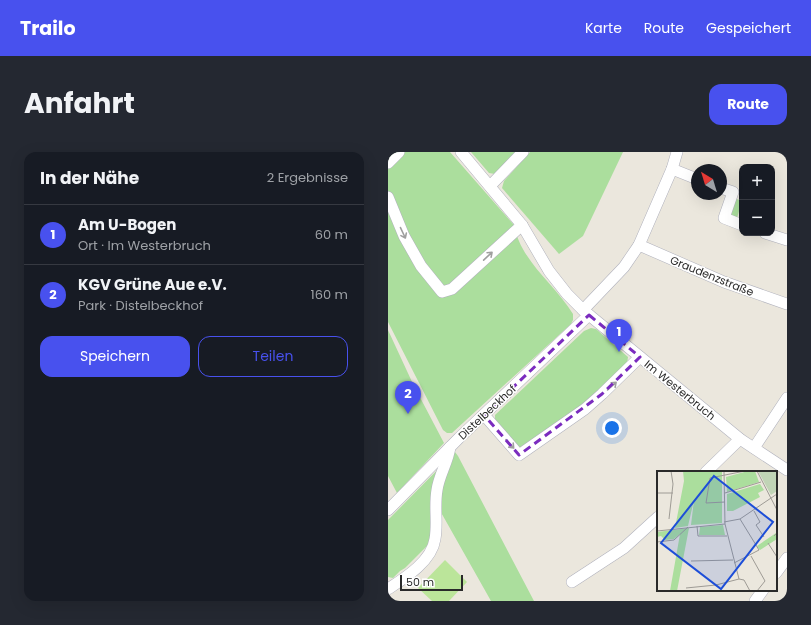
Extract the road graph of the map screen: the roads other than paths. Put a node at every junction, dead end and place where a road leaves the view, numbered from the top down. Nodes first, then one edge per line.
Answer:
1 (399, 152) edge
2 (461, 152) edge
3 (523, 152) edge
4 (677, 152) edge
5 (388, 163) edge
6 (672, 169) junction
7 (691, 177) edge
8 (490, 186) junction
9 (727, 190) edge
10 (737, 194) edge
11 (388, 197) edge
12 (739, 222) edge
13 (522, 225) junction
14 (774, 236) edge
15 (787, 240) edge
16 (639, 245) junction
17 (787, 304) edge
18 (586, 313) junction
19 (640, 357) junction
20 (787, 398) edge
21 (484, 415) junction
22 (740, 439) junction
23 (450, 446) junction
24 (754, 448) junction
25 (787, 470) edge
26 (707, 471) edge
27 (388, 510) edge
28 (657, 518) edge
29 (572, 582) dead end
30 (388, 589) edge
31 (762, 591) edge
32 (755, 601) edge

1 - 5 street
2 - 8 street, Im Westerbruch
3 - 8 street
4 - 6 street, Distelbeckhof
6 - 7 street
6 - 16 street, Distelbeckhof
8 - 13 street, Im Westerbruch
9 - 10 street
10 - 12 street
11 -> 13 street
13 - 18 street, Im Westerbruch
14 - 15 street
16 - 17 street, Graudenzstraße
16 - 18 street, Distelbeckhof
18 - 19 street, Im Westerbruch
18 - 21 street, Distelbeckhof
21 -> 19 street
19 - 22 street, Im Westerbruch
20 - 24 street
21 - 23 street, Distelbeckhof
22 - 24 street, Im Westerbruch
22 - 26 street
23 - 27 street, Distelbeckhof
23 - 30 street
24 - 25 street, Im Westerbruch
28 - 29 street
31 - 32 street

